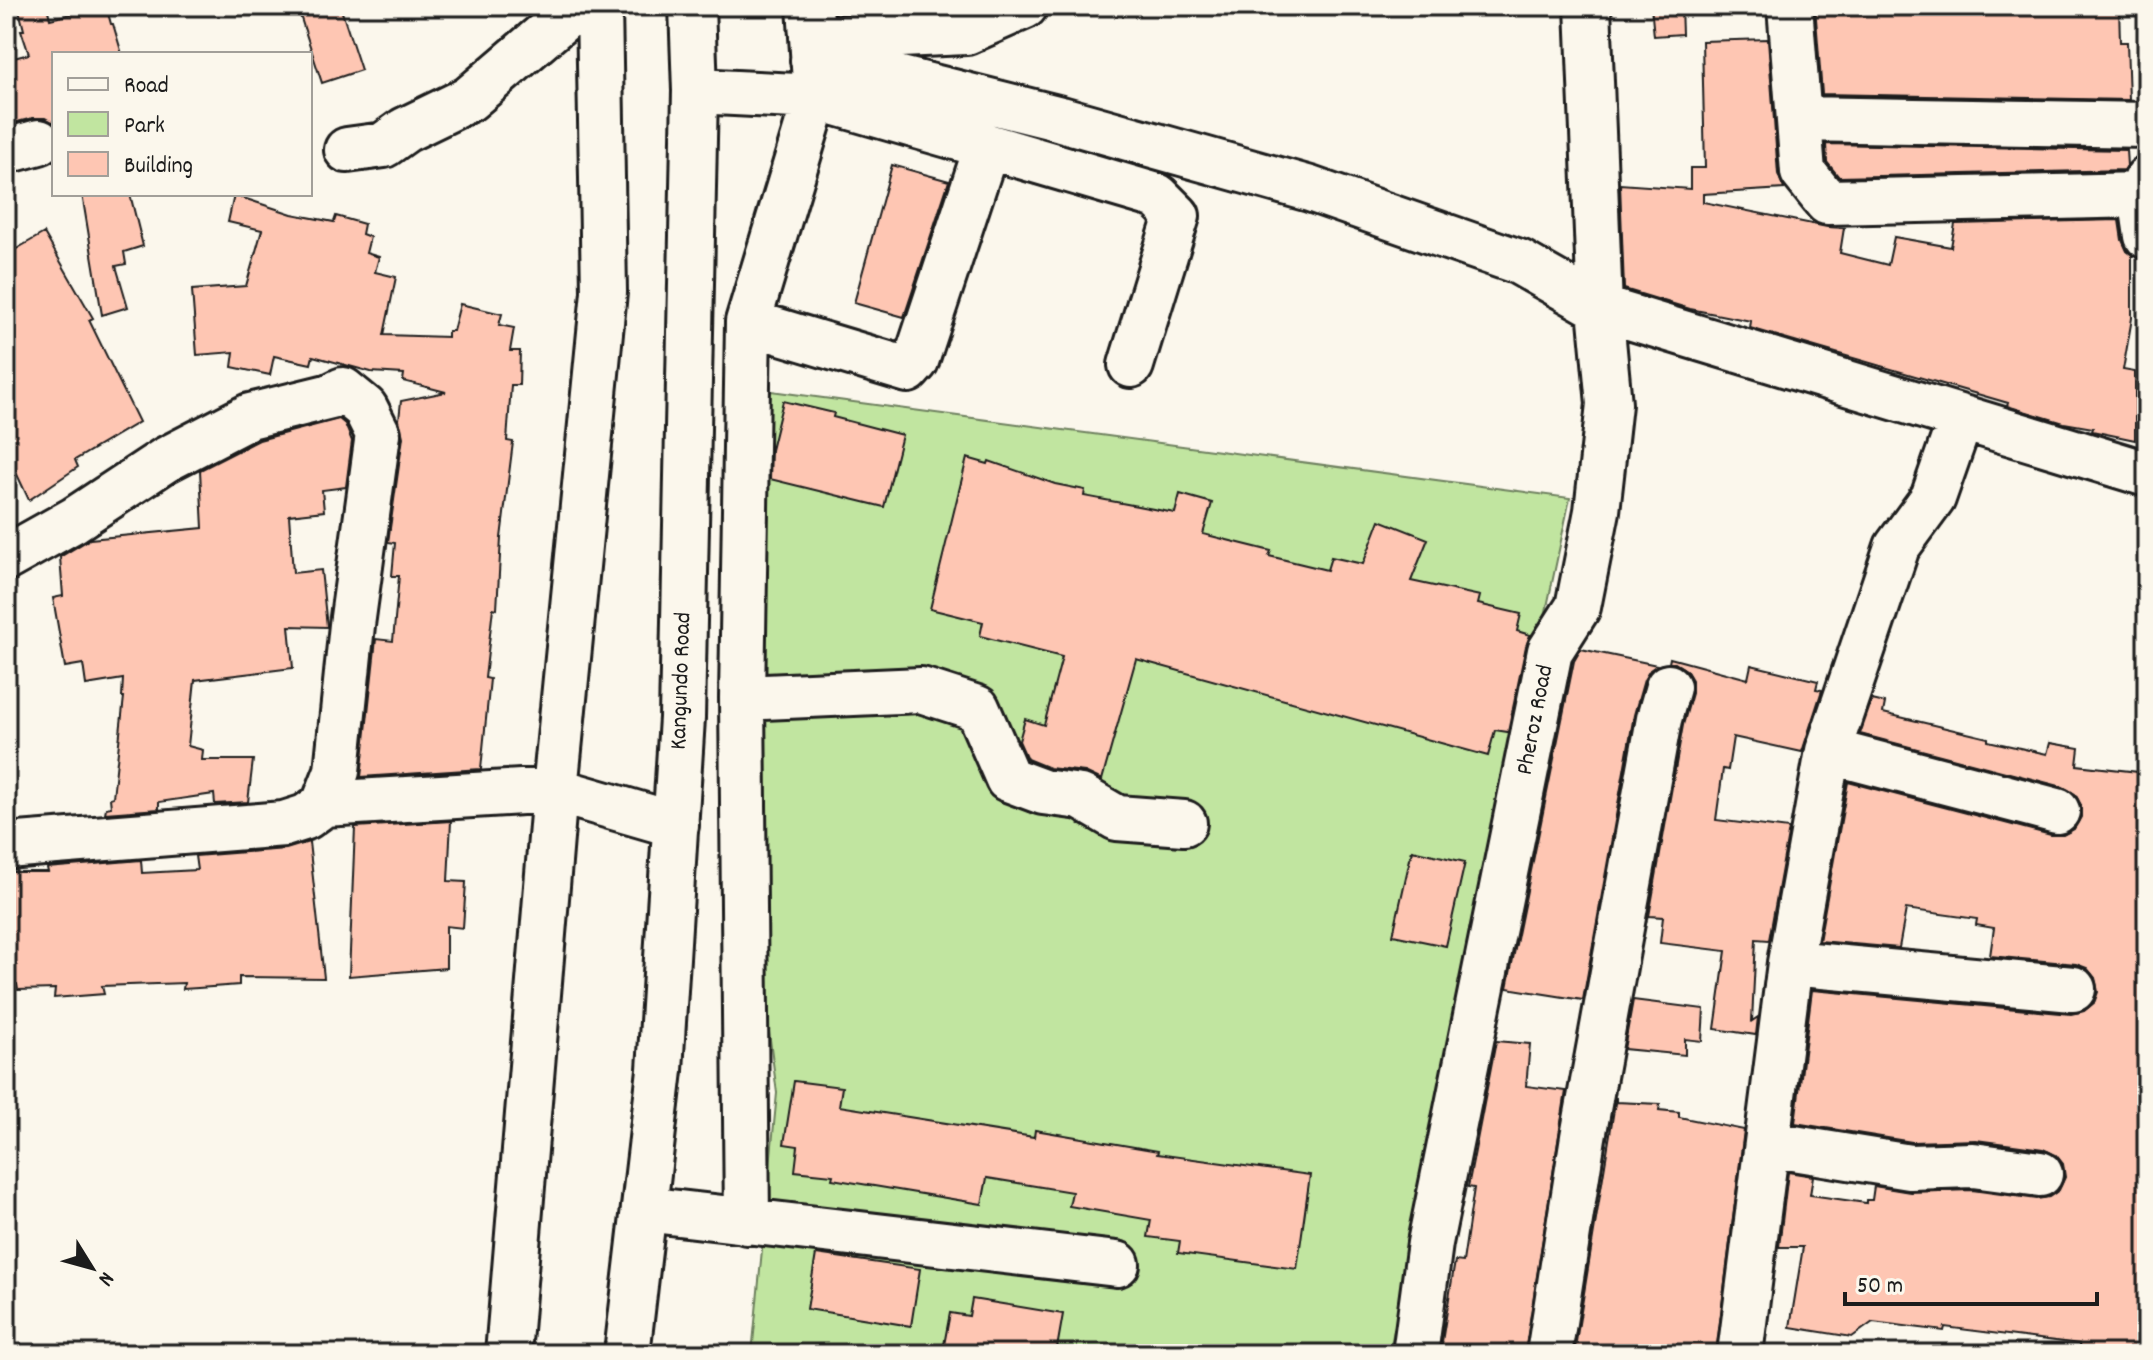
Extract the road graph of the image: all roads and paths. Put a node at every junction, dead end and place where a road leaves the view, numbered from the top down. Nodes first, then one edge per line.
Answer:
1 (578, 6) edge
2 (599, 6) edge
3 (692, 6) edge
4 (1025, 6) edge
5 (1588, 6) edge
6 (1790, 6) edge
7 (813, 50) edge
8 (695, 91) junction
9 (1800, 119) junction
10 (2147, 125) edge
11 (987, 146) junction
12 (347, 150) dead end
13 (2145, 203) edge
14 (1600, 308) junction
15 (748, 322) junction
16 (1131, 365) dead end
17 (1961, 418) junction
18 (2147, 474) edge
19 (6, 558) edge
20 (1668, 687) dead end
21 (742, 698) junction
22 (1828, 751) junction
23 (555, 790) junction
24 (324, 804) junction
25 (2057, 811) dead end
26 (1184, 823) dead end
27 (676, 825) junction
28 (6, 846) edge
29 (1790, 963) junction
30 (2073, 989) dead end
31 (1769, 1144) junction
32 (2040, 1174) dead end
33 (644, 1209) junction
34 (747, 1222) junction
35 (1117, 1264) dead end
36 (508, 1354) edge
37 (627, 1354) edge
38 (1415, 1354) edge
39 (1549, 1354) edge
40 (1740, 1354) edge

1 - 12 main road
2 - 23 main road
3 - 8 main road, Kangundo Road
4 - 7 main road
5 - 14 main road, Pheroz Road
6 - 9 main road
7 - 8 main road
7 - 11 main road
7 - 14 main road
7 - 15 main road
8 - 27 main road, Kangundo Road
9 - 10 main road
9 - 13 main road
11 - 15 main road
11 - 16 main road
14 - 17 main road
14 - 38 main road, Pheroz Road
15 - 21 main road
17 - 18 main road
17 - 22 main road
19 - 24 main road
20 - 39 main road
21 - 26 main road
21 - 34 main road
22 - 25 main road
22 - 29 main road
23 - 24 main road
23 - 27 main road
23 - 36 main road
24 - 28 main road
27 - 33 main road, Kangundo Road
29 - 30 main road
29 - 31 main road
31 - 32 main road
31 - 40 main road
33 - 34 main road
33 - 37 main road, Kangundo Road
34 - 35 main road

